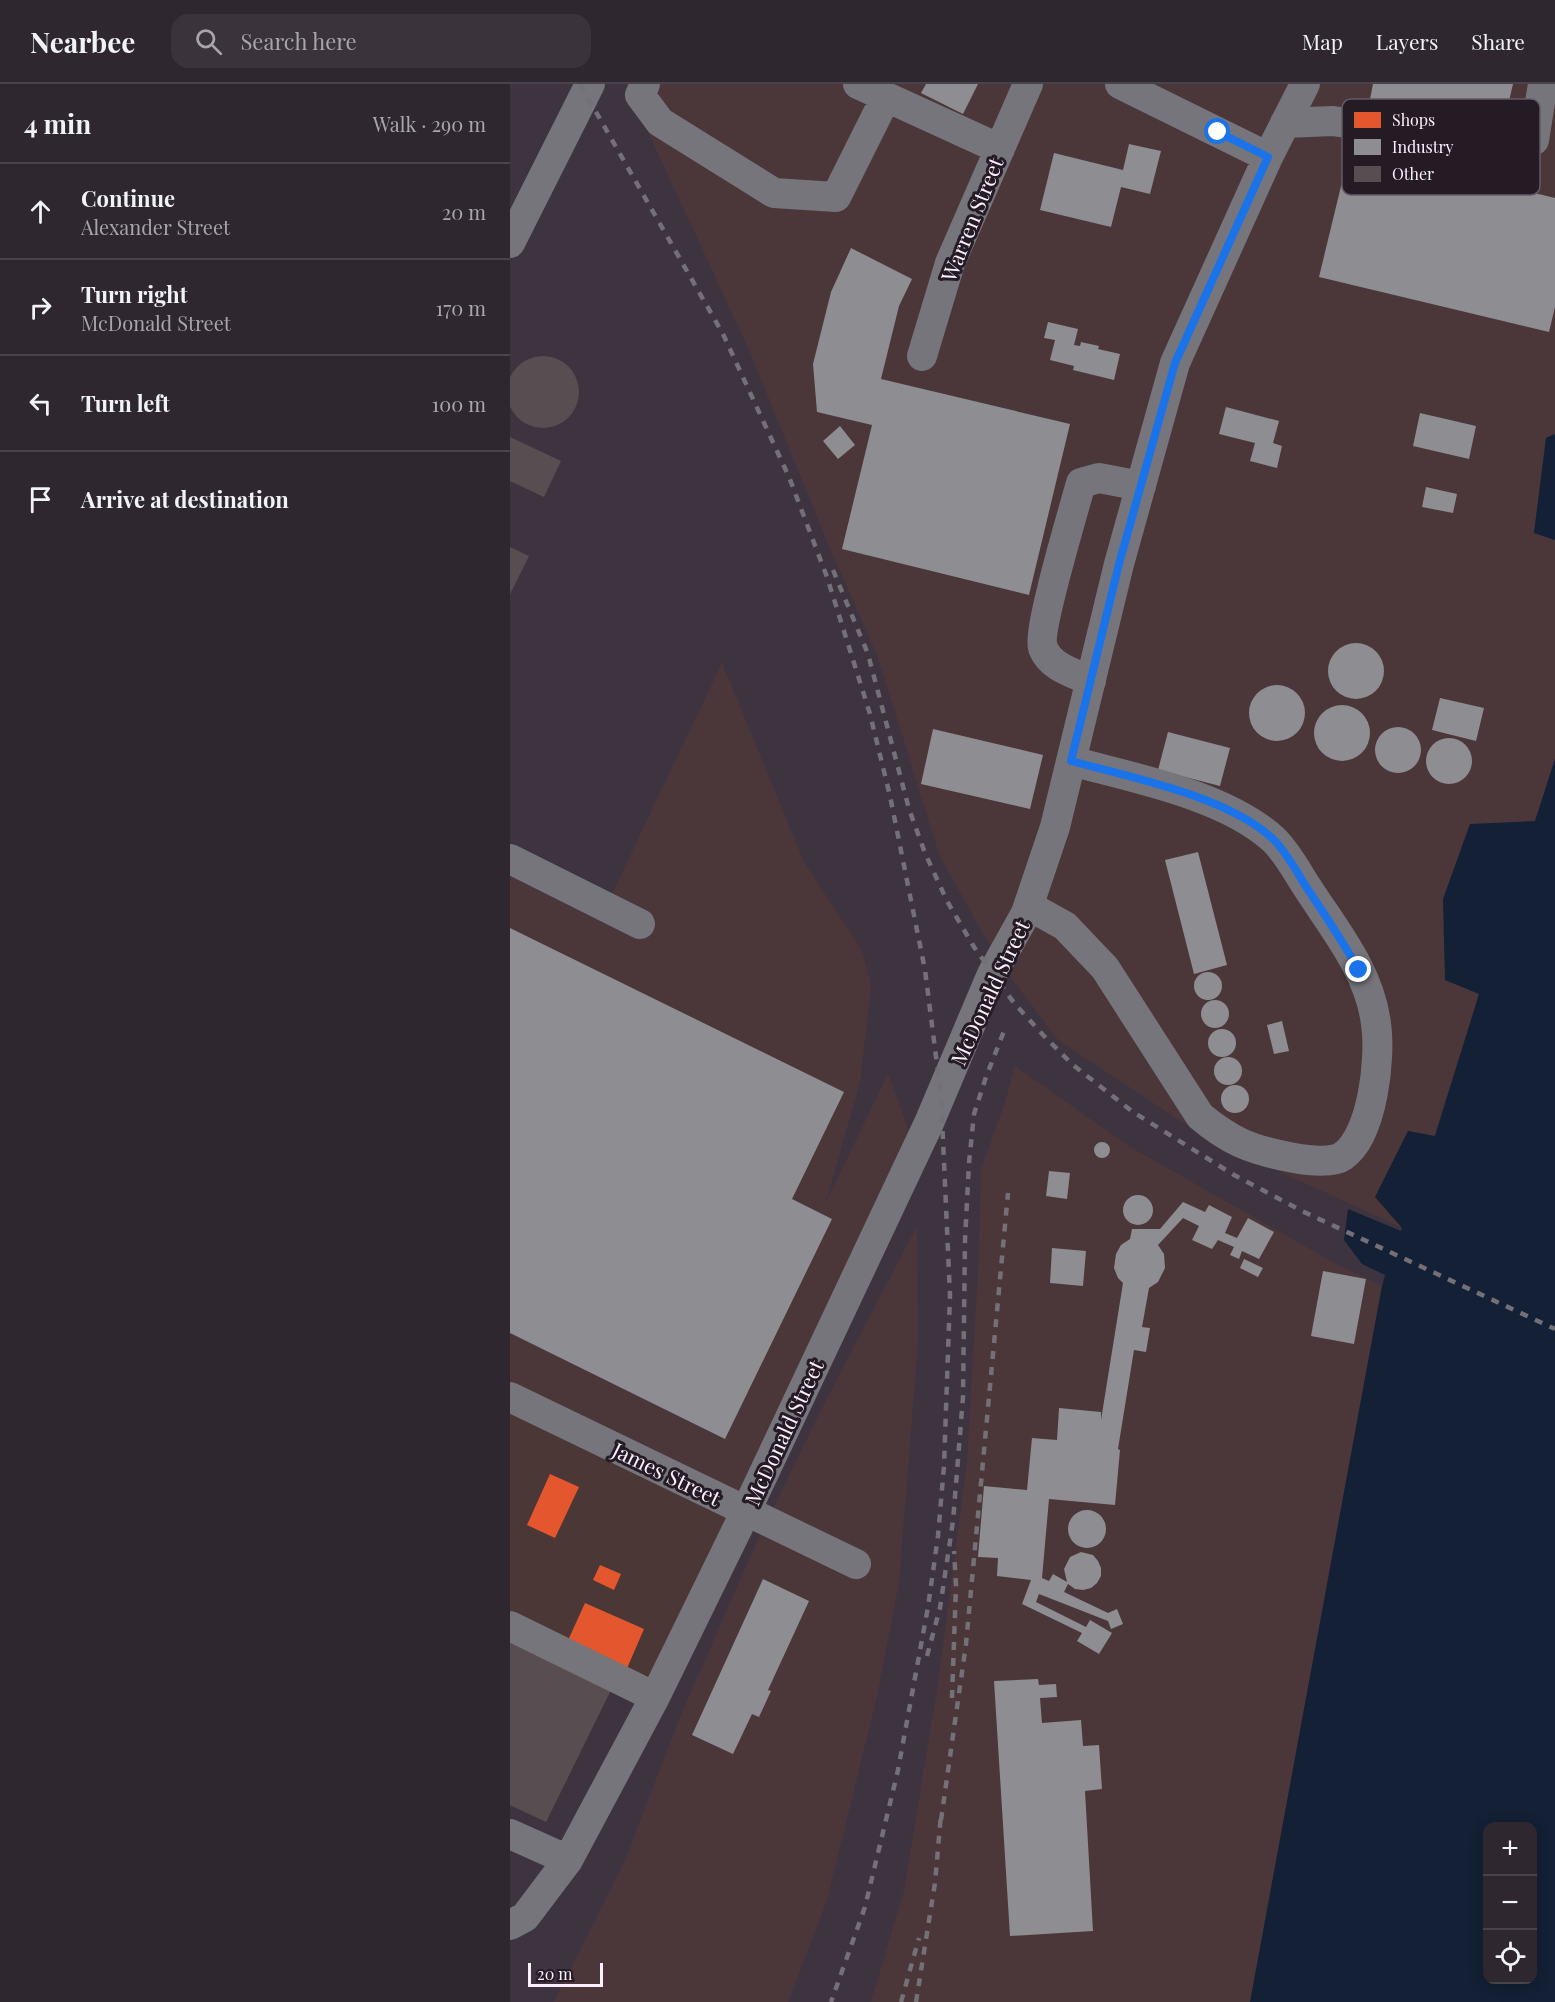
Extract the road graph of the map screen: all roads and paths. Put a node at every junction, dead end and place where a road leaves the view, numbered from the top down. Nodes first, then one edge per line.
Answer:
1 (590, 84) edge
2 (645, 84) edge
3 (858, 84) edge
4 (1028, 84) edge
5 (1120, 84) edge
6 (1305, 84) edge
7 (1544, 84) edge
8 (886, 97) junction
9 (1540, 106) edge
10 (1342, 122) edge
11 (1285, 123) junction
12 (1000, 149) junction
13 (1268, 157) junction
14 (510, 243) edge
15 (922, 356) dead end
16 (1141, 486) junction
17 (1091, 681) junction
18 (1071, 761) junction
19 (510, 859) edge
20 (1029, 906) junction
21 (640, 924) dead end
22 (510, 1397) edge
23 (746, 1511) junction
24 (856, 1564) dead end
25 (510, 1626) edge
26 (656, 1697) junction
27 (510, 1834) edge
28 (568, 1860) junction
29 (510, 1925) edge

1 - 14 street
2 - 8 street
3 - 8 street
4 - 12 street, Warren Street
5 - 13 street
6 - 11 street, McDonald Street
7 - 9 street
8 - 12 street
10 - 11 street
11 - 13 street, McDonald Street
12 - 15 street, Warren Street
13 - 16 street, McDonald Street
16 - 17 street, McDonald Street
16 - 17 street
17 - 18 street, McDonald Street
18 - 20 street, McDonald Street
18 - 20 street
19 - 21 street
20 - 23 street, McDonald Street
22 - 23 street, James Street
23 - 24 street, James Street
23 - 26 street, McDonald Street
25 - 26 street
26 - 28 street, McDonald Street
27 - 28 street
28 - 29 street, McDonald Street

